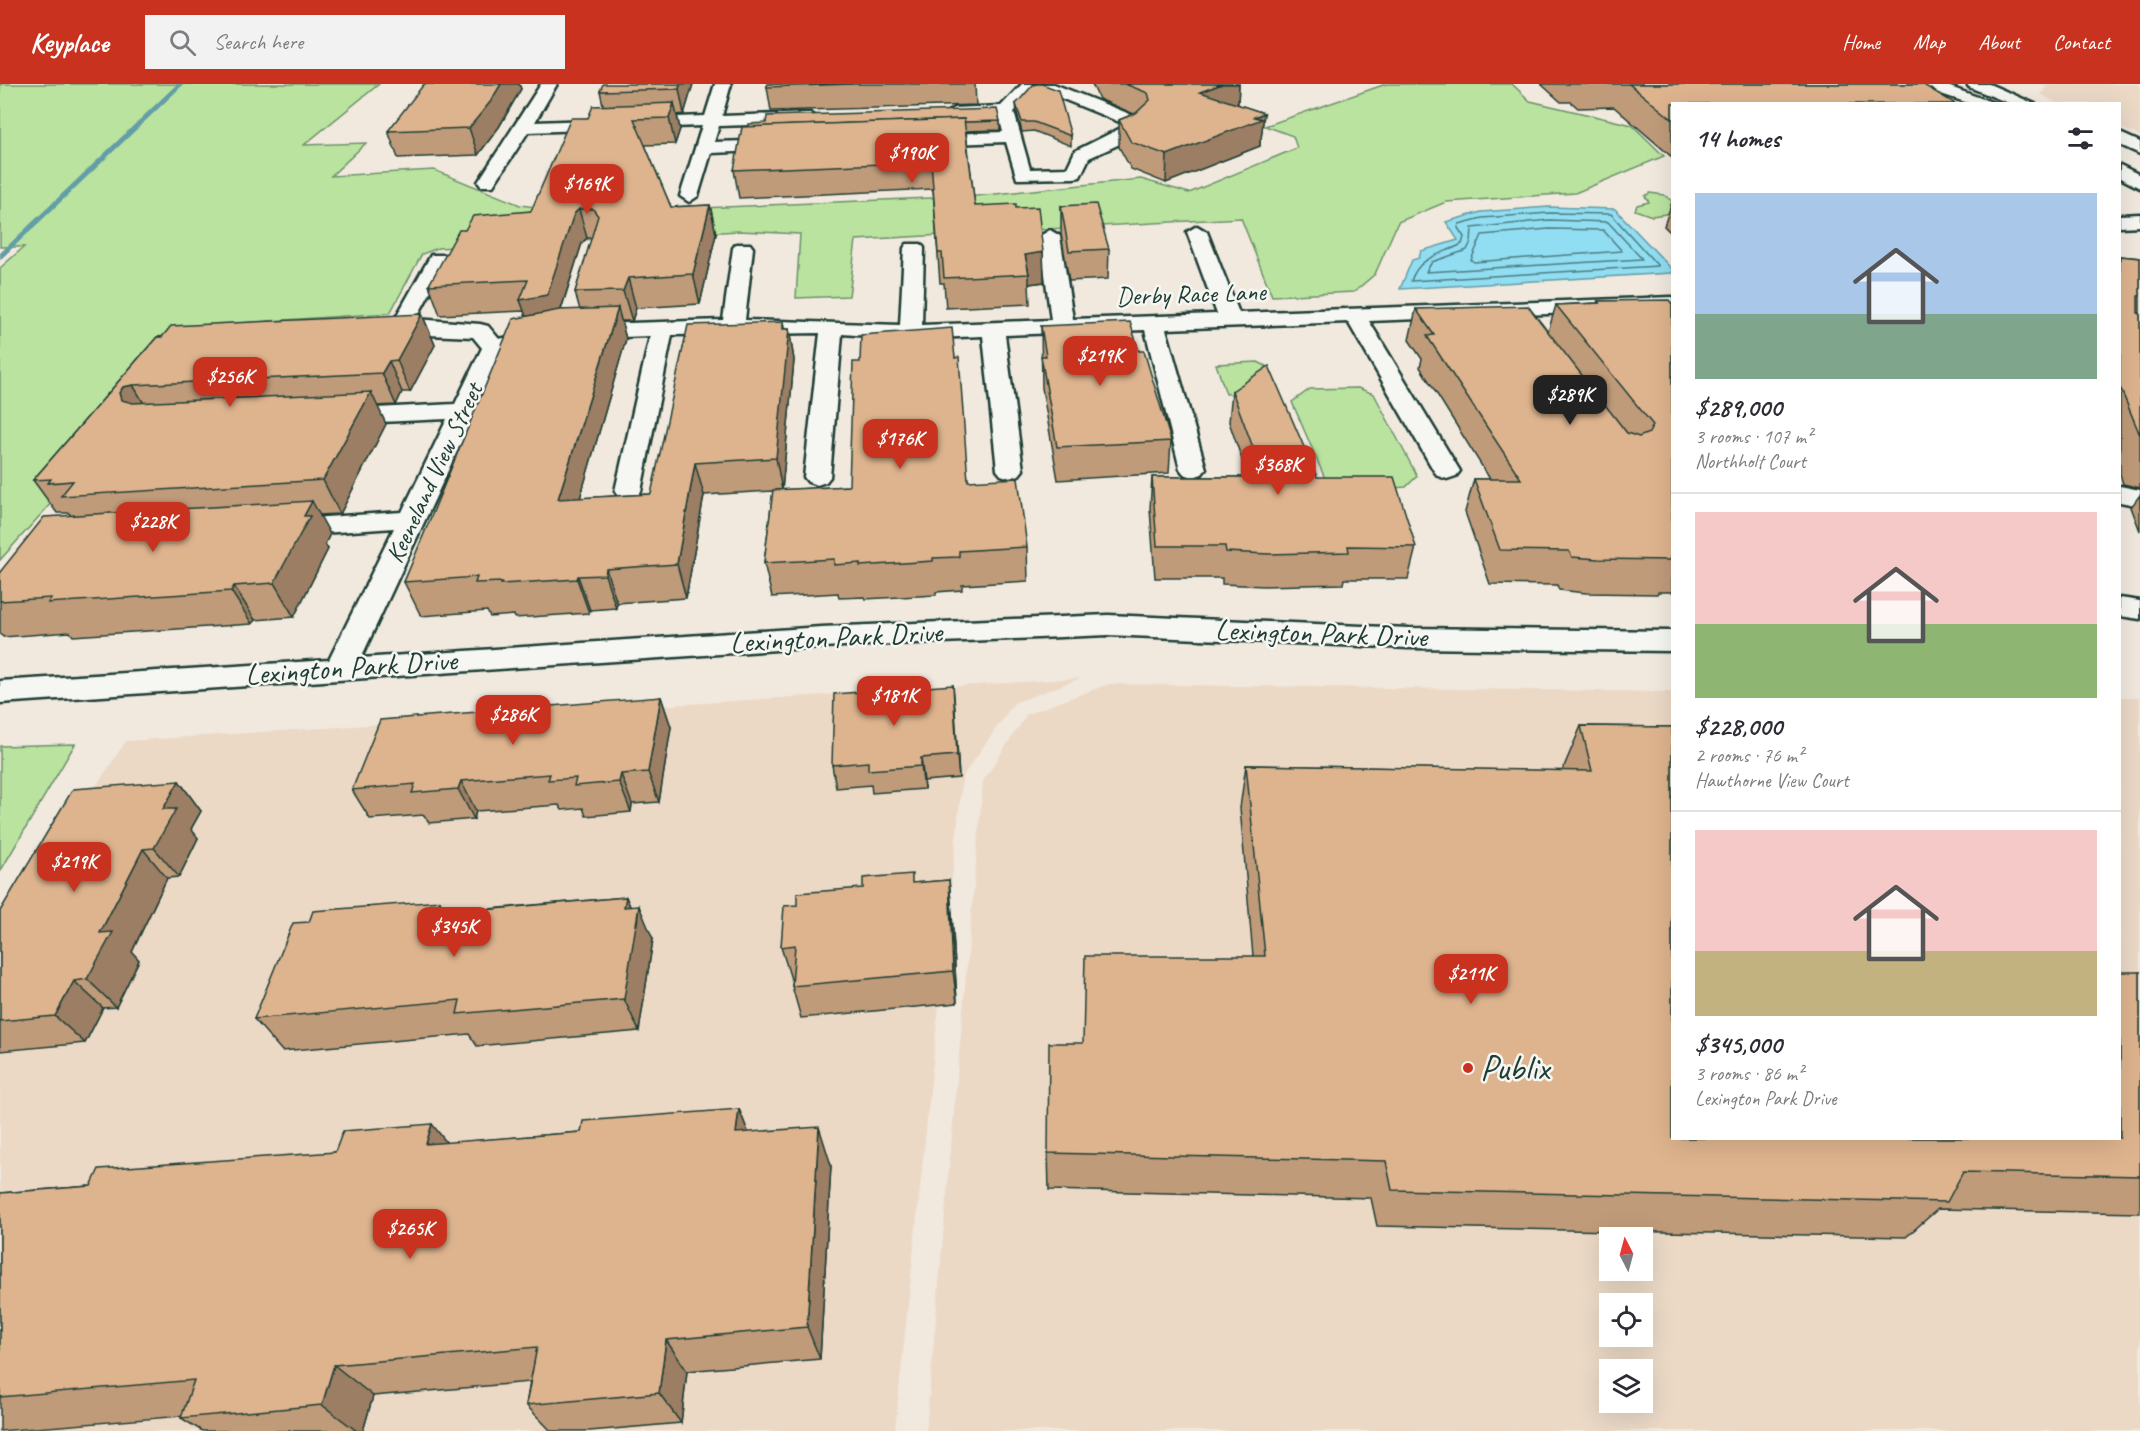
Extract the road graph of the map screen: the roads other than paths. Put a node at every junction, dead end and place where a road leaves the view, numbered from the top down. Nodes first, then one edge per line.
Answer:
1 (549, 84) edge
2 (723, 84) edge
3 (1031, 84) edge
4 (1040, 84) edge
5 (1975, 84) edge
6 (1927, 85) edge
7 (2027, 96) edge
8 (718, 101) junction
9 (695, 102) dead end
10 (1972, 102) edge
11 (1982, 102) edge
12 (2042, 102) edge
13 (559, 105) dead end
14 (536, 106) junction
15 (1006, 111) junction
16 (935, 113) edge
17 (830, 117) edge
18 (712, 121) junction
19 (523, 127) junction
20 (1011, 137) junction
21 (2121, 139) edge
22 (907, 141) edge
23 (800, 145) edge
24 (2121, 145) edge
25 (704, 148) junction
26 (2140, 149) edge
27 (2140, 155) edge
28 (2121, 161) edge
29 (2121, 170) edge
30 (2140, 180) edge
31 (487, 182) dead end
32 (689, 196) dead end
33 (2140, 208) edge
34 (2121, 209) edge
35 (2121, 220) edge
36 (2140, 220) edge
37 (1197, 232) dead end
38 (1050, 236) dead end
39 (743, 248) dead end
40 (914, 248) dead end
41 (438, 259) dead end
42 (1670, 306) edge
43 (1514, 310) junction
44 (1356, 317) junction
45 (572, 321) joint
46 (1231, 321) junction
47 (1154, 324) junction
48 (402, 325) junction
49 (733, 326) junction
50 (367, 327) edge
51 (832, 327) junction
52 (1063, 327) junction
53 (662, 329) junction
54 (993, 329) junction
55 (1528, 329) edge
56 (911, 332) junction
57 (494, 347) junction
58 (463, 411) junction
59 (308, 419) edge
60 (1193, 469) dead end
61 (1010, 470) dead end
62 (1447, 471) dead end
63 (817, 477) dead end
64 (628, 490) dead end
65 (2121, 494) edge
66 (2140, 498) edge
67 (413, 519) junction
68 (258, 529) edge
69 (2121, 607) edge
70 (2140, 610) edge
71 (1671, 641) edge
72 (341, 667) junction
73 (0, 692) edge

1 - 14 street
2 - 8 street
3 - 15 street
4 - 20 street
5 - 7 street
6 - 10 street
6 - 11 street
7 - 12 street
8 - 9 street
8 - 18 street
13 - 14 street
14 - 19 street
15 - 16 street
15 - 20 street
17 - 18 street
18 - 19 street
18 - 25 street
19 - 31 street
20 - 22 street
21 - 26 street
23 - 25 street
24 - 27 street
25 - 32 street
28 - 30 street
29 - 30 street
33 - 34 street
35 - 36 street
37 - 46 street
38 - 52 street
39 - 49 street
40 - 56 street
41 - 48 street
42 - 43 street, Derby Race Lane
43 - 44 street, Derby Race Lane
43 - 55 street
44 - 46 street, Derby Race Lane
44 - 62 street
45 - 53 street, Derby Race Lane
45 - 57 street, Keeneland View Street
46 - 47 street, Derby Race Lane
47 - 52 street, Derby Race Lane
47 - 60 street
48 - 50 street
48 - 57 street
49 - 51 street, Derby Race Lane
49 - 53 street, Derby Race Lane
51 - 56 street, Derby Race Lane
51 - 63 street
52 - 54 street, Derby Race Lane
53 - 64 street
54 - 56 street, Derby Race Lane
54 - 61 street
57 - 58 street, Keeneland View Street
58 - 59 street
58 - 67 street, Keeneland View Street
65 - 66 street
67 - 68 street
67 - 72 street, Keeneland View Street
69 - 70 street
71 - 72 street, Lexington Park Drive
72 - 73 street, Lexington Park Drive

